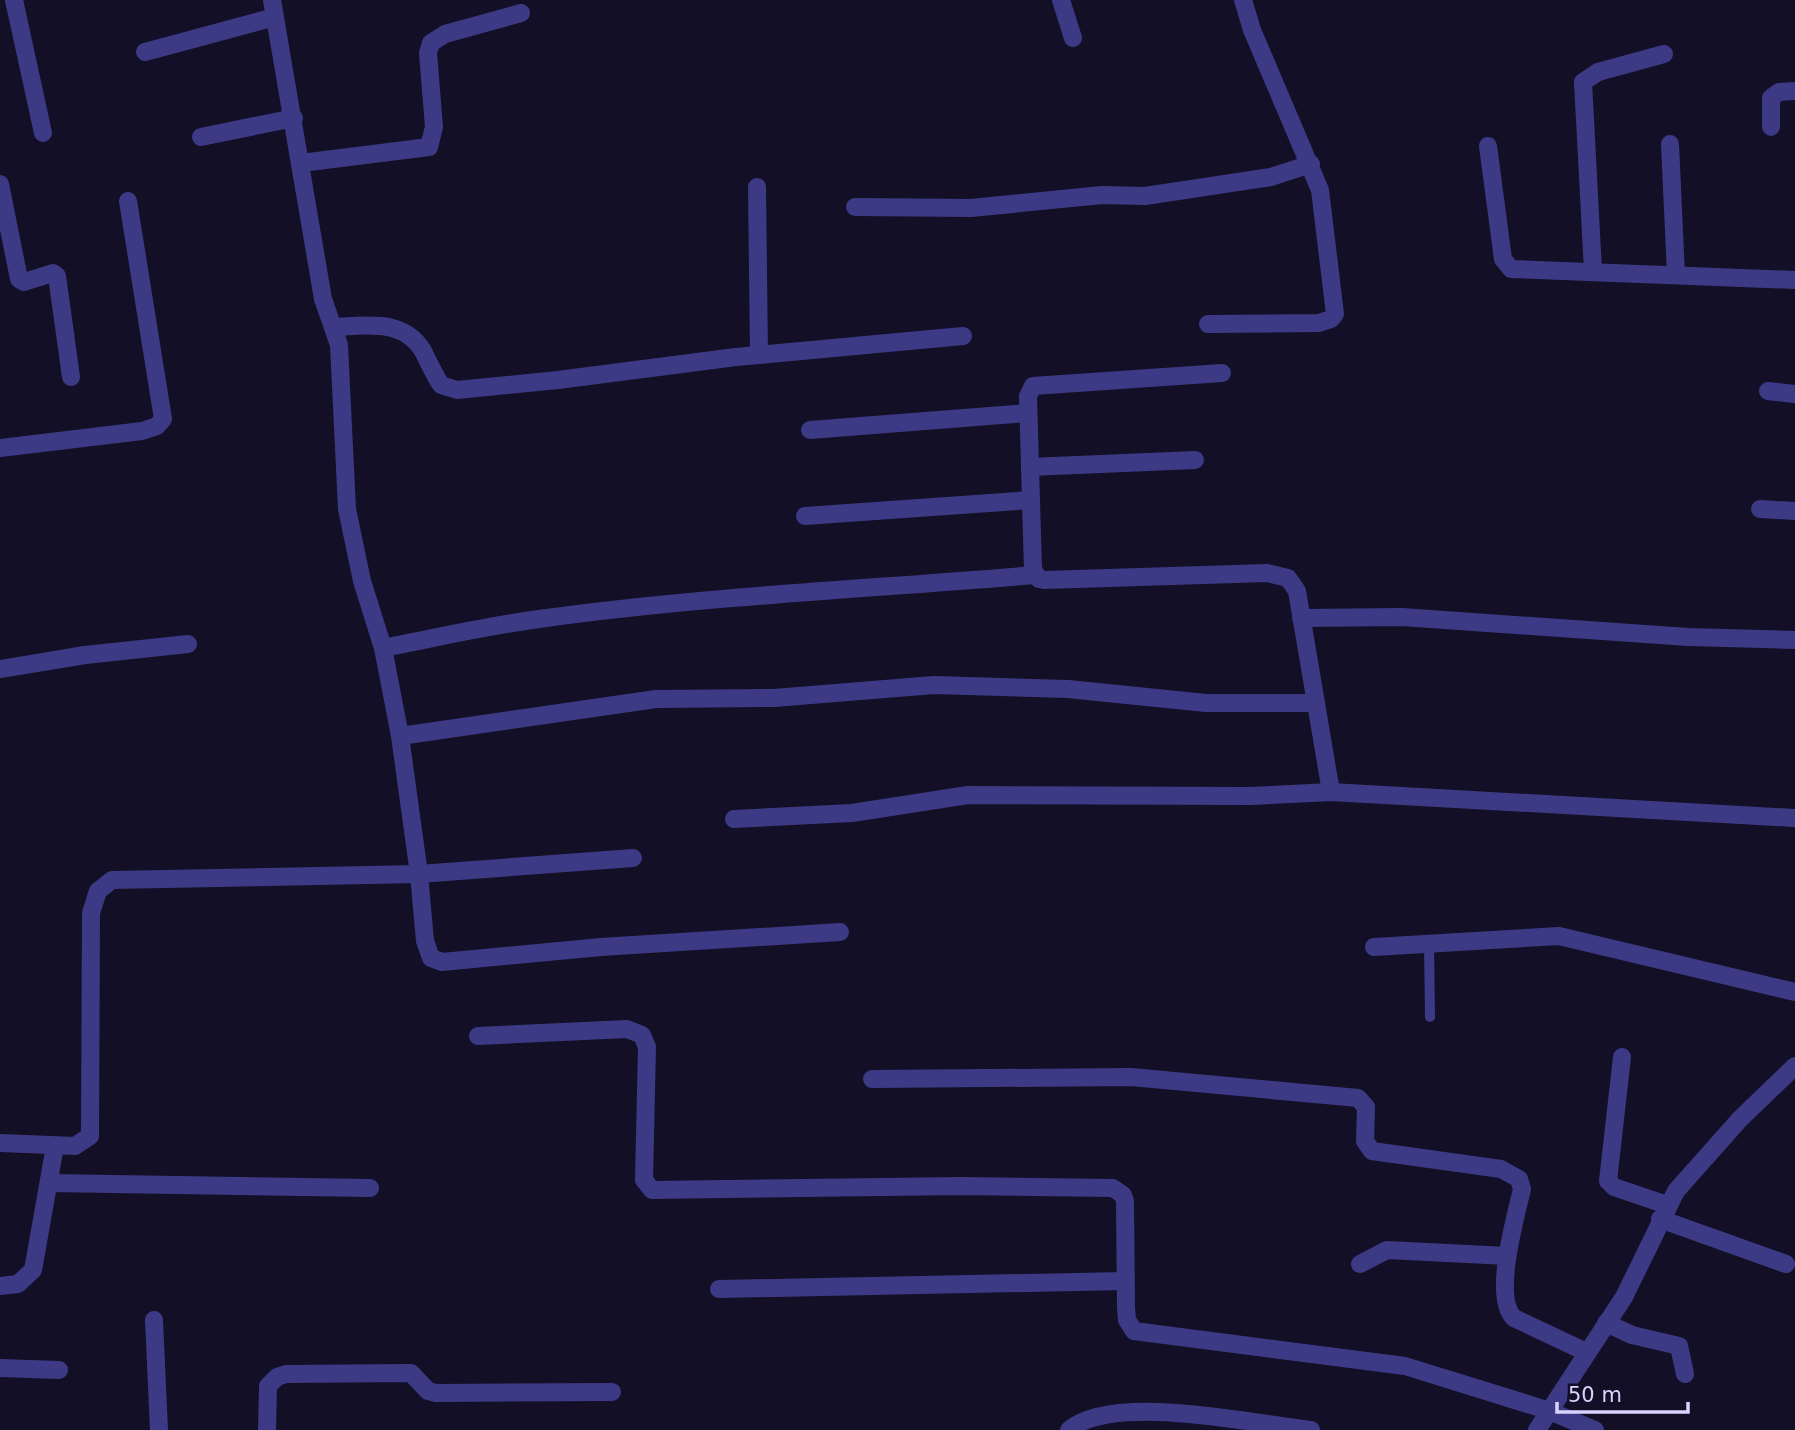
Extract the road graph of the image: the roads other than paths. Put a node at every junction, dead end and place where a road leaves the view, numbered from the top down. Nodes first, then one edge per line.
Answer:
1 (14, 0) edge
2 (1061, 0) edge
3 (1243, 0) edge
4 (274, 9) edge
5 (521, 13) dead end
6 (1073, 38) dead end
7 (145, 52) dead end
8 (1664, 54) dead end
9 (1795, 91) edge
10 (294, 118) junction
11 (1771, 127) dead end
12 (43, 133) dead end
13 (201, 138) dead end
14 (1670, 144) dead end
15 (1489, 146) dead end
16 (301, 163) junction
17 (1311, 164) junction
18 (0, 184) edge
19 (757, 187) dead end
20 (128, 201) dead end
21 (855, 207) dead end
22 (1593, 271) junction
23 (1676, 275) junction
24 (1795, 280) edge
25 (1208, 324) dead end
26 (333, 327) junction
27 (963, 336) dead end
28 (759, 355) junction
29 (1222, 373) dead end
30 (71, 377) dead end
31 (1768, 391) dead end
32 (1795, 394) edge
33 (1028, 413) junction
34 (810, 430) dead end
35 (0, 448) edge
36 (1195, 460) dead end
37 (1030, 467) junction
38 (1031, 500) junction
39 (1760, 509) dead end
40 (1795, 510) edge
41 (805, 516) dead end
42 (1035, 575) junction
43 (1301, 618) junction
44 (1795, 640) edge
45 (188, 644) dead end
46 (383, 648) junction
47 (0, 669) edge
48 (1316, 703) junction
49 (400, 736) junction
50 (1331, 792) junction
51 (1795, 818) edge
52 (734, 819) dead end
53 (633, 858) dead end
54 (419, 874) junction
55 (840, 932) dead end
56 (1429, 943) junction
57 (1374, 947) dead end
58 (1795, 992) edge
59 (1430, 1017) dead end
60 (478, 1036) dead end
61 (1622, 1057) dead end
62 (1795, 1066) edge
63 (872, 1079) dead end
64 (0, 1143) edge
65 (55, 1146) junction
66 (49, 1183) junction
67 (370, 1188) dead end
68 (1664, 1212) junction
69 (1507, 1256) junction
70 (1360, 1264) dead end
71 (1786, 1264) dead end
72 (1125, 1281) junction
73 (0, 1286) edge
74 (719, 1289) dead end
75 (154, 1320) dead end
76 (1606, 1323) junction
77 (1586, 1352) junction
78 (0, 1368) edge
79 (59, 1370) dead end
80 (1685, 1374) dead end
81 (612, 1392) dead end
82 (1547, 1410) junction
83 (159, 1430) edge
84 (267, 1430) edge
85 (1069, 1430) edge
86 (1311, 1430) edge
87 (1536, 1430) edge
88 (1595, 1430) edge

1 - 12 street
2 - 6 street
3 - 17 street
4 - 7 street
4 - 10 street
5 - 16 street
8 - 22 street
9 - 11 street
10 - 13 street
10 - 16 street
14 - 23 street
15 - 22 street
16 - 26 street
17 - 21 street
17 - 25 street
18 - 30 street
19 - 28 street
20 - 35 street
22 - 23 street
23 - 24 street
26 - 28 street
26 - 46 street
27 - 28 street
29 - 33 street
31 - 32 street
33 - 34 street
33 - 37 street
36 - 37 street
37 - 38 street
38 - 41 street
38 - 42 street
39 - 40 street
42 - 43 street
42 - 46 street
43 - 44 street
43 - 48 street
45 - 47 street
46 - 49 street
48 - 49 street
48 - 50 street
49 - 54 street
50 - 51 street
50 - 52 street
53 - 54 street
54 - 55 street
54 - 65 street
56 - 57 street
56 - 58 street
56 - 59 lane
60 - 72 street
61 - 68 street
62 - 68 street
63 - 69 street
64 - 65 street
65 - 66 street
66 - 67 street
66 - 73 street
68 - 71 street
68 - 76 street
69 - 70 street
69 - 77 street
72 - 74 street
72 - 82 street
75 - 83 street
76 - 77 street
76 - 80 street
77 - 82 street
78 - 79 street
81 - 84 street
82 - 87 street
82 - 88 street
85 - 86 street

